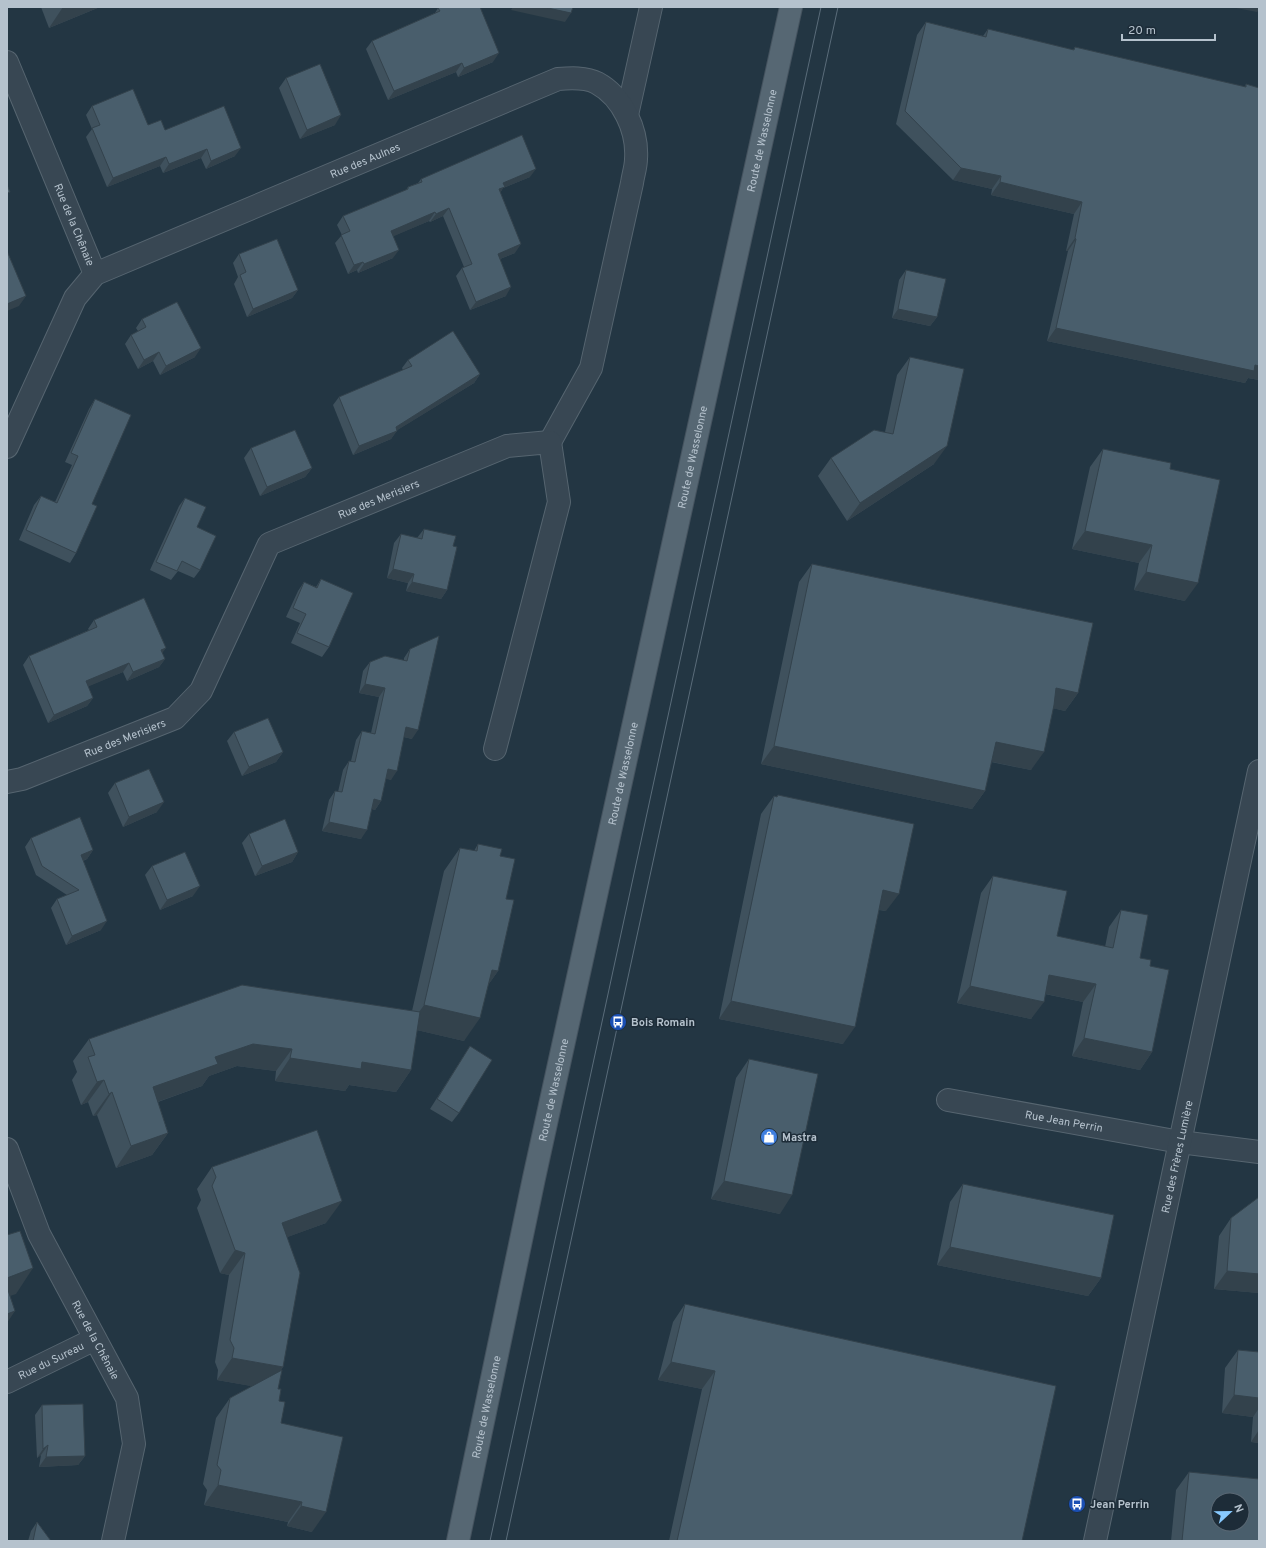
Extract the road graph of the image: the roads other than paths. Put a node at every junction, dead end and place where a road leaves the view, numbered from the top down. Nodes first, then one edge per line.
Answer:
1 (651, 7) edge
2 (791, 7) edge
3 (9, 75) edge
4 (627, 115) junction
5 (95, 274) junction
6 (550, 442) junction
7 (7, 447) edge
8 (496, 749) dead end
9 (1259, 771) edge
10 (7, 782) edge
11 (948, 1100) dead end
12 (1180, 1142) junction
13 (7, 1149) edge
14 (1259, 1152) edge
15 (95, 1339) junction
16 (7, 1382) edge
17 (113, 1541) edge
18 (458, 1541) edge
19 (1095, 1541) edge

1 - 4 street
2 - 18 main road, Route de Wasselonne
3 - 5 street, Rue de la Chênaie
4 - 5 street, Rue des Aulnes
4 - 6 street, Rue des Aulnes
5 - 7 street, Rue de la Chênaie
6 - 8 street
6 - 10 street, Rue des Merisiers
9 - 12 street, Rue des Frères Lumière
11 - 12 street, Rue Jean Perrin
12 - 14 street, Rue Jean Perrin
12 - 19 street, Rue des Frères Lumière
13 - 15 street, Rue de la Chênaie
15 - 16 street, Rue du Sureau
15 - 17 street, Rue de la Chênaie

